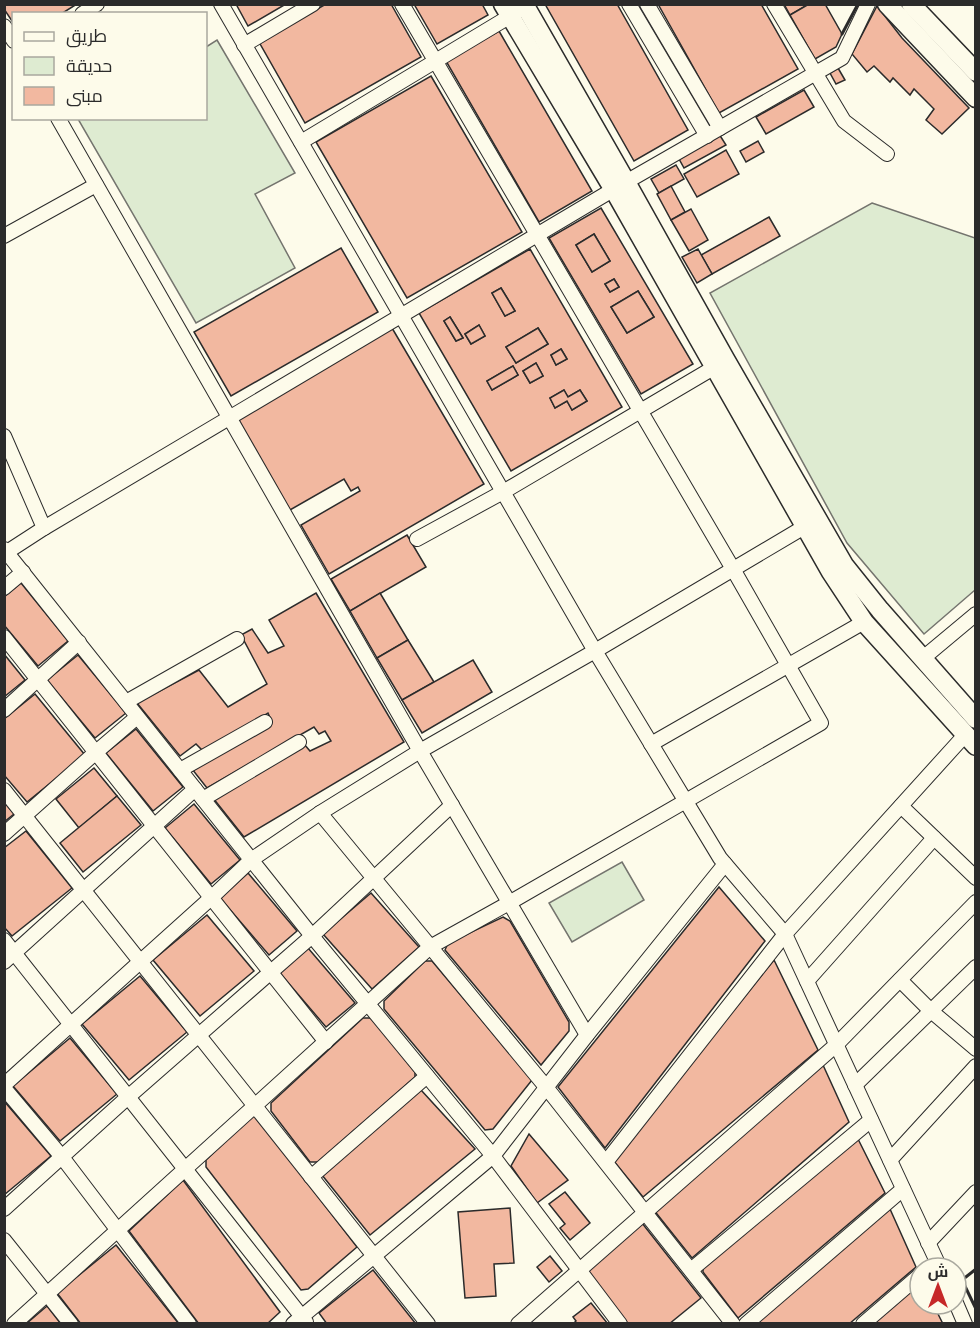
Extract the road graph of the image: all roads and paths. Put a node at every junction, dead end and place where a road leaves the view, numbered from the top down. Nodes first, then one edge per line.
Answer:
1 (220, 4) edge
2 (313, 4) edge
3 (402, 4) edge
4 (629, 4) edge
5 (647, 4) edge
6 (774, 4) edge
7 (868, 4) edge
8 (887, 4) edge
9 (911, 4) edge
10 (518, 7) edge
11 (244, 45) junction
12 (435, 61) junction
13 (815, 72) junction
14 (975, 72) edge
15 (975, 98) edge
16 (59, 120) edge
17 (720, 128) junction
18 (707, 136) junction
19 (301, 142) junction
20 (887, 154) dead end
21 (96, 185) junction
22 (620, 186) junction
23 (537, 235) junction
24 (4, 236) edge
25 (401, 316) junction
26 (715, 367) junction
27 (640, 410) junction
28 (230, 418) junction
29 (4, 436) edge
30 (9, 461) edge
31 (503, 492) junction
32 (811, 523) junction
33 (44, 528) junction
34 (417, 539) dead end
35 (6, 550) edge
36 (733, 569) junction
37 (23, 572) junction
38 (4, 588) edge
39 (975, 614) edge
40 (864, 622) junction
41 (4, 638) edge
42 (237, 639) dead end
43 (80, 642) junction
44 (595, 651) junction
45 (922, 659) junction
46 (789, 666) junction
47 (38, 680) junction
48 (126, 702) junction
49 (4, 710) edge
50 (137, 717) junction
51 (975, 719) edge
52 (265, 722) dead end
53 (970, 741) edge
54 (299, 742) dead end
55 (651, 744) junction
56 (420, 751) junction
57 (95, 753) junction
58 (180, 770) junction
59 (4, 789) edge
60 (199, 794) junction
61 (685, 801) junction
62 (452, 805) junction
63 (901, 806) junction
64 (320, 813) junction
65 (25, 816) junction
66 (154, 827) junction
67 (4, 834) edge
68 (934, 838) junction
69 (251, 860) junction
70 (725, 864) junction
71 (975, 878) edge
72 (373, 879) junction
73 (84, 890) junction
74 (212, 898) junction
75 (975, 902) edge
76 (509, 903) junction
77 (785, 934) junction
78 (312, 936) junction
79 (4, 940) edge
80 (430, 946) junction
81 (10, 957) edge
82 (141, 961) junction
83 (975, 967) edge
84 (271, 972) junction
85 (900, 980) junction
86 (807, 981) junction
87 (368, 1004) junction
88 (931, 1011) junction
89 (71, 1024) junction
90 (200, 1034) junction
91 (587, 1035) junction
92 (326, 1042) junction
93 (836, 1045) junction
94 (975, 1049) edge
95 (975, 1066) edge
96 (427, 1076) junction
97 (855, 1085) junction
98 (4, 1086) edge
99 (546, 1087) junction
100 (128, 1097) junction
101 (255, 1106) junction
102 (871, 1120) junction
103 (493, 1156) junction
104 (62, 1157) junction
105 (890, 1160) junction
106 (606, 1162) junction
107 (185, 1169) junction
108 (311, 1177) junction
109 (903, 1189) junction
110 (975, 1192) edge
111 (4, 1209) edge
112 (646, 1212) junction
113 (117, 1230) junction
114 (4, 1240) edge
115 (928, 1244) junction
116 (373, 1256) junction
117 (931, 1256) edge
118 (579, 1270) junction
119 (691, 1270) junction
120 (908, 1285) edge
121 (47, 1294) junction
122 (301, 1321) edge
123 (14, 1323) edge
124 (71, 1323) edge
125 (189, 1323) edge
126 (428, 1323) edge
127 (518, 1323) edge
128 (620, 1323) edge
129 (733, 1323) edge
130 (746, 1323) edge
131 (863, 1323) edge

1 - 11 street
2 - 11 street
3 - 12 street
4 - 18 street
5 - 17 street
6 - 13 street
7 - 13 street
8 - 15 main road
9 - 14 main road
10 - 12 street
10 - 22 main road
11 - 19 street
12 - 19 street
12 - 23 street
13 - 17 street
13 - 20 street
16 - 21 street
17 - 18 street
18 - 22 street
19 - 25 street
21 - 24 street
21 - 28 street
22 - 23 street
22 - 26 main road
22 - 32 main road
23 - 25 street
23 - 27 street
25 - 28 street
25 - 31 street
26 - 27 street
26 - 32 main road
27 - 31 street
27 - 36 street
28 - 33 street
28 - 56 street
29 - 30 street
30 - 33 street
31 - 34 street
31 - 44 street
32 - 36 street
32 - 40 main road
32 - 45 main road
33 - 35 street
35 - 37 street
36 - 44 street
36 - 46 street
37 - 38 street
37 - 43 street
39 - 45 street
40 - 46 street
40 - 53 main road
41 - 47 street
42 - 48 street
43 - 47 street
43 - 48 street
44 - 55 street
44 - 56 street
45 - 51 main road
46 - 55 street
46 - 61 street
47 - 49 street
47 - 57 street
48 - 50 street
50 - 57 street
50 - 58 street
52 - 58 street
53 - 63 street
54 - 60 street
55 - 61 street
56 - 62 street
56 - 64 street
57 - 65 street
57 - 66 street
58 - 60 street
59 - 65 street
60 - 66 street
60 - 69 street
61 - 70 street
61 - 76 street
62 - 72 street
62 - 76 street
63 - 68 street
63 - 77 street
64 - 69 street
64 - 72 street
65 - 67 street
65 - 73 street
66 - 73 street
66 - 74 street
68 - 71 street
68 - 86 street
69 - 74 street
69 - 78 street
70 - 77 street
70 - 91 street
72 - 78 street
72 - 80 street
73 - 81 street
73 - 82 street
74 - 82 street
74 - 84 street
75 - 85 street
76 - 80 street
76 - 91 street
77 - 86 street
77 - 106 street
78 - 84 street
78 - 87 street
79 - 81 street
80 - 87 street
80 - 99 street
81 - 89 street
82 - 89 street
82 - 90 street
83 - 88 street
84 - 90 street
84 - 92 street
85 - 88 street
85 - 93 street
86 - 93 street
87 - 92 street
87 - 96 street
88 - 94 street
88 - 97 street
89 - 98 street
89 - 100 street
90 - 100 street
90 - 101 street
91 - 99 street
92 - 101 street
93 - 97 street
93 - 112 street
95 - 105 street
96 - 103 street
96 - 108 street
97 - 102 street
98 - 104 street
99 - 103 street
99 - 106 street
100 - 104 street
100 - 107 street
101 - 107 street
101 - 108 street
102 - 105 street
102 - 119 street
103 - 116 street
103 - 118 street
104 - 111 street
104 - 113 street
105 - 109 street
106 - 112 street
107 - 113 street
107 - 122 street
108 - 116 street
109 - 115 street
109 - 130 street
110 - 115 street
112 - 118 street
112 - 119 street
113 - 121 street
113 - 125 street
114 - 121 street
115 - 117 street
116 - 122 street
116 - 126 street
118 - 127 street
118 - 128 street
119 - 129 street
120 - 131 street
121 - 123 street
121 - 124 street

